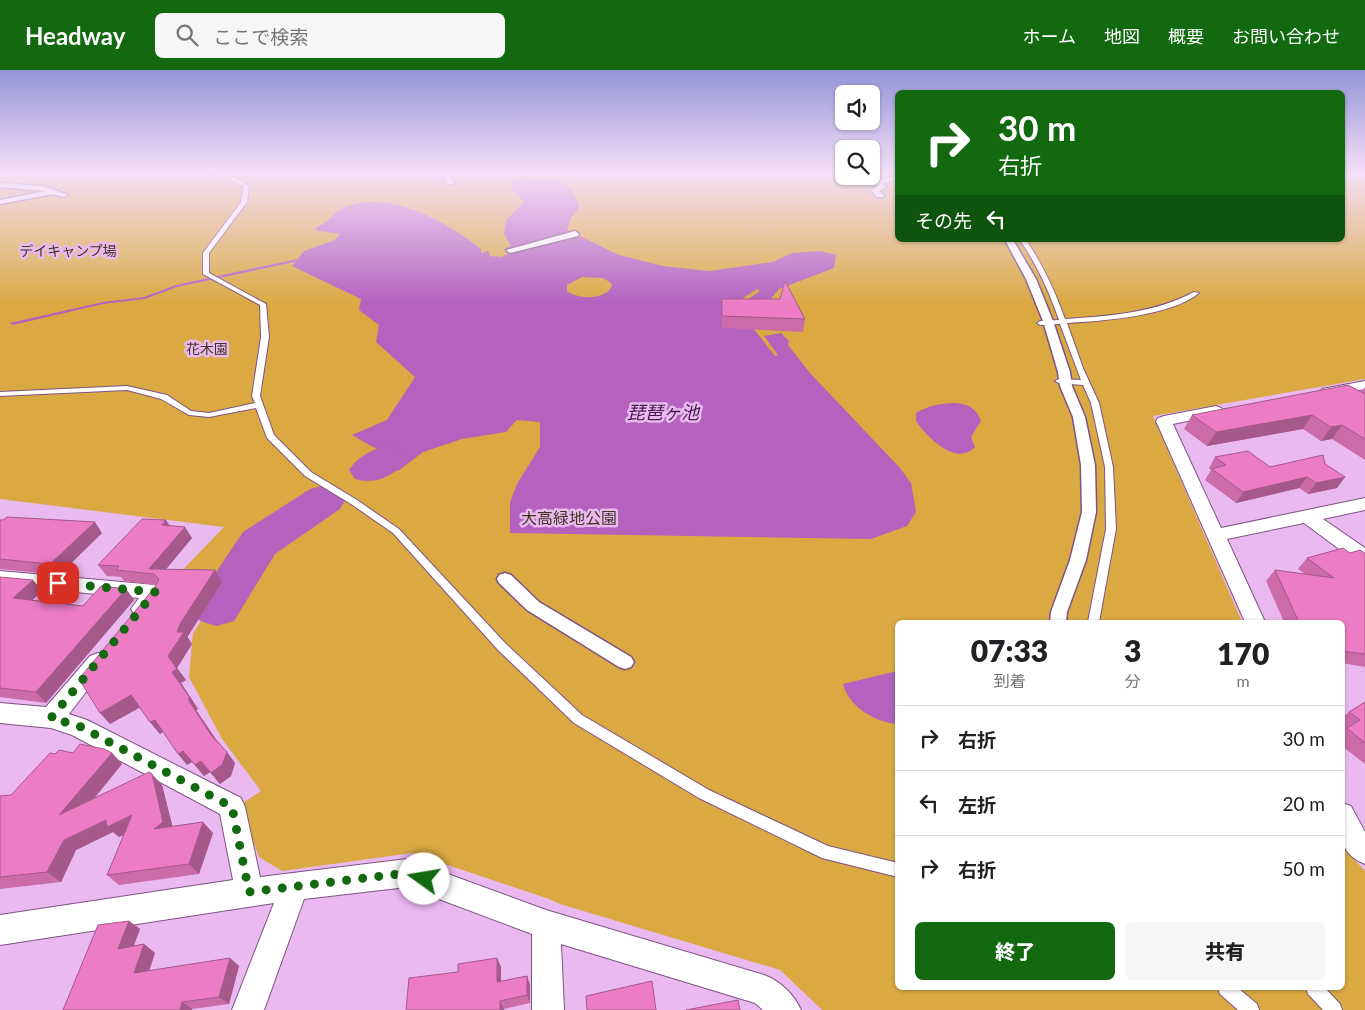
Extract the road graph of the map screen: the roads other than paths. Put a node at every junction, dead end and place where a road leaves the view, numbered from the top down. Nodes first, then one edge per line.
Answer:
1 (234, 216) edge
2 (574, 234) dead end
3 (1011, 242) edge
4 (1025, 242) edge
5 (510, 250) dead end
6 (1196, 293) dead end
7 (1063, 322) junction
8 (1044, 323) junction
9 (1062, 382) junction
10 (1086, 383) junction
11 (1365, 385) edge
12 (1337, 390) junction
13 (0, 394) edge
14 (1308, 395) edge
15 (1355, 401) edge
16 (260, 406) junction
17 (1231, 409) edge
18 (1365, 504) edge
19 (1309, 517) junction
20 (1216, 535) junction
21 (1365, 558) edge
22 (0, 578) edge
23 (505, 579) dead end
24 (1058, 620) edge
25 (1094, 620) edge
26 (1255, 620) edge
27 (130, 622) edge
28 (112, 644) edge
29 (626, 662) dead end
30 (0, 712) edge
31 (51, 718) junction
32 (1345, 819) edge
33 (1361, 842) edge
34 (895, 869) edge
35 (295, 886) junction
36 (249, 892) junction
37 (546, 925) junction
38 (0, 930) edge
39 (1228, 990) edge
40 (1316, 990) edge
41 (1332, 1009) edge
42 (248, 1010) edge
43 (548, 1010) edge
44 (785, 1010) edge
45 (1251, 1010) edge

1 - 16 lane
2 - 5 street
3 - 8 street
4 - 7 lane
6 - 7 lane
7 - 8 lane
7 - 10 lane
8 - 9 street
9 - 10 lane
9 - 24 street
10 - 25 lane
11 - 12 street
12 - 14 street
12 - 15 street
13 - 16 lane
16 - 34 lane
17 - 20 street
18 - 19 street
19 - 20 street
19 - 21 street
20 - 26 street
22 - 27 street
23 - 29 street
28 - 31 street
30 - 31 street
31 - 36 street
32 - 33 street
35 - 36 street
35 - 37 street
35 - 42 street
36 - 38 street
37 - 43 street
37 - 44 street
39 - 45 lane
40 - 41 lane

